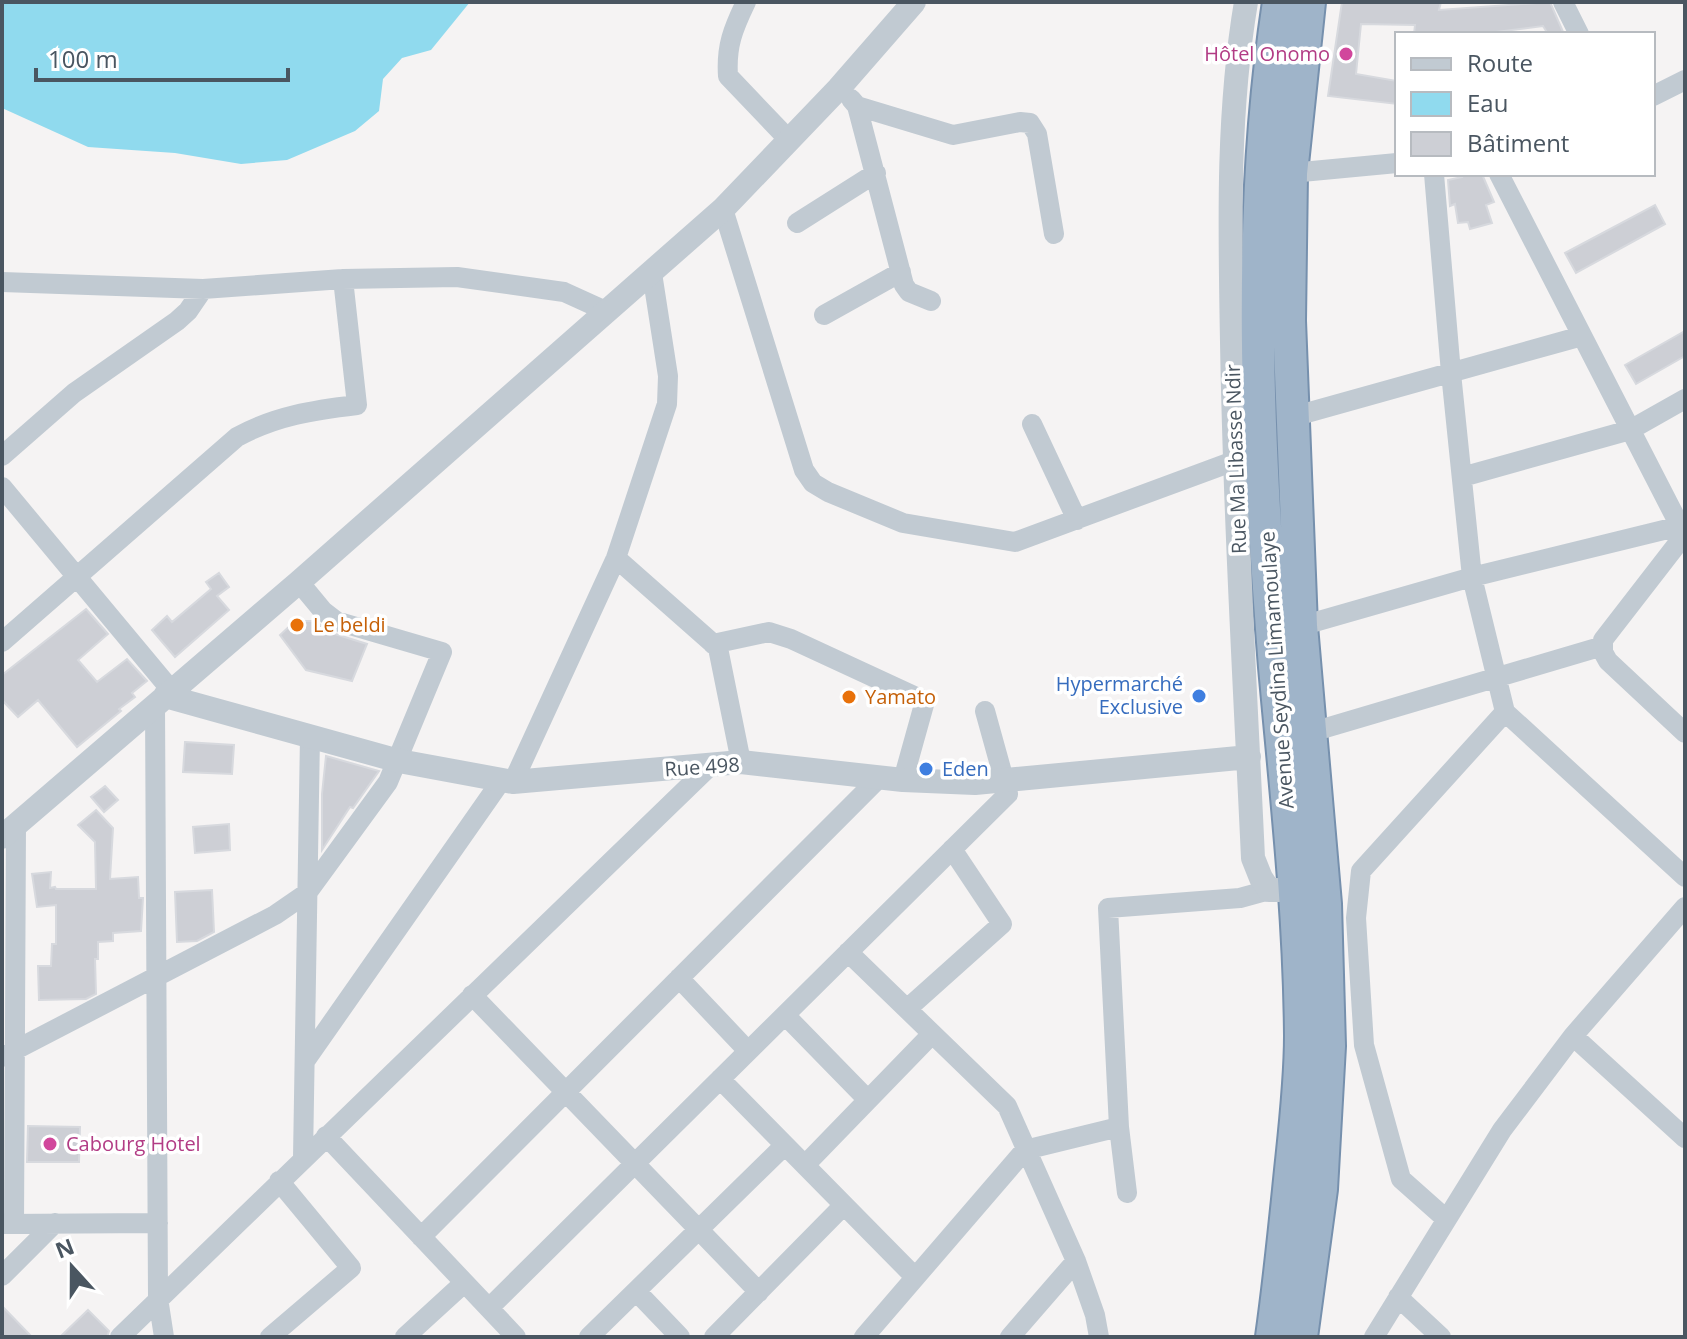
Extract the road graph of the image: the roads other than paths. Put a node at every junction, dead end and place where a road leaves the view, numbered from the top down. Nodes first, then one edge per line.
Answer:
1 (746, 2) edge
2 (914, 2) edge
3 (1246, 2) edge
4 (1279, 2) edge
5 (1309, 2) edge
6 (1563, 2) edge
7 (1578, 32) edge
8 (1685, 80) edge
9 (839, 88) junction
10 (1655, 95) edge
11 (857, 106) junction
12 (790, 141) junction
13 (1395, 163) edge
14 (876, 173) junction
15 (1291, 173) junction
16 (1434, 176) edge
17 (1500, 176) edge
18 (723, 209) junction
19 (797, 223) dead end
20 (1054, 234) dead end
21 (901, 272) junction
22 (652, 273) junction
23 (343, 279) junction
24 (2, 282) edge
25 (203, 289) junction
26 (931, 301) dead end
27 (608, 312) junction
28 (824, 315) dead end
29 (1582, 336) junction
30 (1451, 373) junction
31 (1685, 399) edge
32 (1292, 417) junction
33 (1032, 424) dead end
34 (1630, 430) junction
35 (2, 456) edge
36 (1234, 461) junction
37 (1462, 477) junction
38 (2, 487) edge
39 (1077, 520) junction
40 (1683, 531) edge
41 (616, 558) junction
42 (76, 576) junction
43 (1472, 577) junction
44 (299, 582) junction
45 (1301, 626) junction
46 (2, 642) edge
47 (713, 644) junction
48 (1603, 646) junction
49 (1495, 678) junction
50 (164, 697) junction
51 (985, 711) dead end
52 (1505, 712) junction
53 (1312, 732) junction
54 (1685, 733) edge
55 (310, 736) junction
56 (1249, 757) junction
57 (399, 761) junction
58 (741, 762) junction
59 (711, 765) junction
60 (892, 779) junction
61 (507, 782) junction
62 (1003, 782) junction
63 (9, 831) edge
64 (952, 849) junction
65 (1685, 877) edge
66 (1281, 890) junction
67 (307, 893) junction
68 (1683, 914) edge
69 (848, 952) junction
70 (156, 976) junction
71 (679, 978) junction
72 (472, 995) junction
73 (907, 1009) junction
74 (785, 1015) junction
75 (932, 1034) junction
76 (1573, 1036) junction
77 (748, 1051) junction
78 (8, 1053) edge
79 (305, 1061) junction
80 (720, 1079) junction
81 (566, 1092) junction
82 (868, 1100) junction
83 (1119, 1127) junction
84 (326, 1136) junction
85 (1685, 1138) edge
86 (785, 1145) junction
87 (1025, 1150) junction
88 (303, 1158) junction
89 (635, 1163) junction
90 (805, 1165) junction
91 (279, 1181) junction
92 (1127, 1193) dead end
93 (844, 1205) junction
94 (1446, 1219) junction
95 (55, 1223) junction
96 (158, 1223) junction
97 (8, 1224) edge
98 (699, 1230) junction
99 (421, 1237) junction
100 (1076, 1261) junction
101 (2, 1276) edge
102 (914, 1276) junction
103 (464, 1283) junction
104 (636, 1291) junction
105 (759, 1292) junction
106 (1398, 1297) junction
107 (158, 1298) junction
108 (489, 1308) junction
109 (120, 1337) edge
110 (164, 1337) edge
111 (270, 1337) edge
112 (405, 1337) edge
113 (516, 1337) edge
114 (589, 1337) edge
115 (680, 1337) edge
116 (714, 1337) edge
117 (864, 1337) edge
118 (1010, 1337) edge
119 (1099, 1337) edge
120 (1272, 1337) edge
121 (1301, 1337) edge
122 (1374, 1337) edge
123 (1441, 1337) edge

1 - 12 street
2 - 9 street
3 - 36 street, Rue Ma Libasse Ndir
4 - 66 highway, Avenue Seydina Limamoulaye
5 - 15 highway, Avenue Seydina Limamoulaye
6 - 7 street
8 - 10 street
9 - 11 street
9 - 12 street
11 - 14 street
11 - 20 street
12 - 18 street
13 - 15 street
14 - 19 street
14 - 21 street
15 - 32 highway, Avenue Seydina Limamoulaye
16 - 30 street
17 - 29 street
18 - 22 street
18 - 39 street
21 - 26 street
21 - 28 street
22 - 27 street
22 - 41 street
23 - 25 street
23 - 27 street
23 - 42 street
24 - 25 street
25 - 35 street
27 - 44 street
29 - 30 street
29 - 34 street
30 - 32 street
30 - 37 street
31 - 34 street
32 - 45 highway, Avenue Seydina Limamoulaye
33 - 39 street
34 - 37 street
34 - 40 street
36 - 39 street
36 - 56 street, Rue Ma Libasse Ndir
37 - 43 street
38 - 42 street
40 - 43 street
40 - 48 street
41 - 47 street
41 - 61 street
42 - 46 street
42 - 50 street
43 - 45 street
43 - 49 street
44 - 50 street
44 - 57 street
45 - 53 highway, Avenue Seydina Limamoulaye
47 - 58 street
47 - 60 street
48 - 49 street
48 - 54 street
49 - 52 street
49 - 53 street
50 - 55 street, Rue 498
50 - 63 street
50 - 70 street
51 - 62 street
52 - 65 street
52 - 94 street
53 - 121 highway, Avenue Seydina Limamoulaye
55 - 57 street, Rue 498
55 - 67 street
56 - 62 street, Rue 498
56 - 66 street, Rue Ma Libasse Ndir
57 - 61 street, Rue 498
57 - 67 street
58 - 59 street, Rue 498
58 - 60 street, Rue 498
59 - 61 street, Rue 498
59 - 72 street
60 - 62 street, Rue 498
60 - 71 street
61 - 79 street
62 - 64 street
63 - 78 street
64 - 69 street
64 - 73 street
66 - 83 street
66 - 120 highway, Avenue Seydina Limamoulaye
67 - 70 street
67 - 79 street
68 - 76 street
69 - 73 street
69 - 74 street
70 - 78 street
70 - 96 street
71 - 77 street
71 - 81 street
72 - 81 street
72 - 84 street
73 - 75 street
74 - 77 street
74 - 82 street
75 - 82 street
75 - 87 street
76 - 85 street
76 - 94 street
77 - 80 street
78 - 97 street
79 - 88 street
80 - 86 street
80 - 89 street
81 - 89 street
81 - 99 street
82 - 90 street
83 - 87 street
83 - 92 street
84 - 88 street
84 - 99 street
86 - 90 street
86 - 98 street
87 - 100 street
87 - 102 street
88 - 91 street
89 - 98 street
89 - 108 street
90 - 93 street
91 - 107 street
91 - 111 street
93 - 102 street
93 - 105 street
94 - 106 street
95 - 96 street
95 - 97 street
95 - 101 street
96 - 107 street
98 - 104 street
98 - 105 street
99 - 103 street
100 - 118 street
100 - 119 street
102 - 117 street
103 - 108 street
103 - 112 street
104 - 114 street
104 - 115 street
105 - 116 street
106 - 122 street
106 - 123 street
107 - 109 street
107 - 110 street
108 - 113 street

